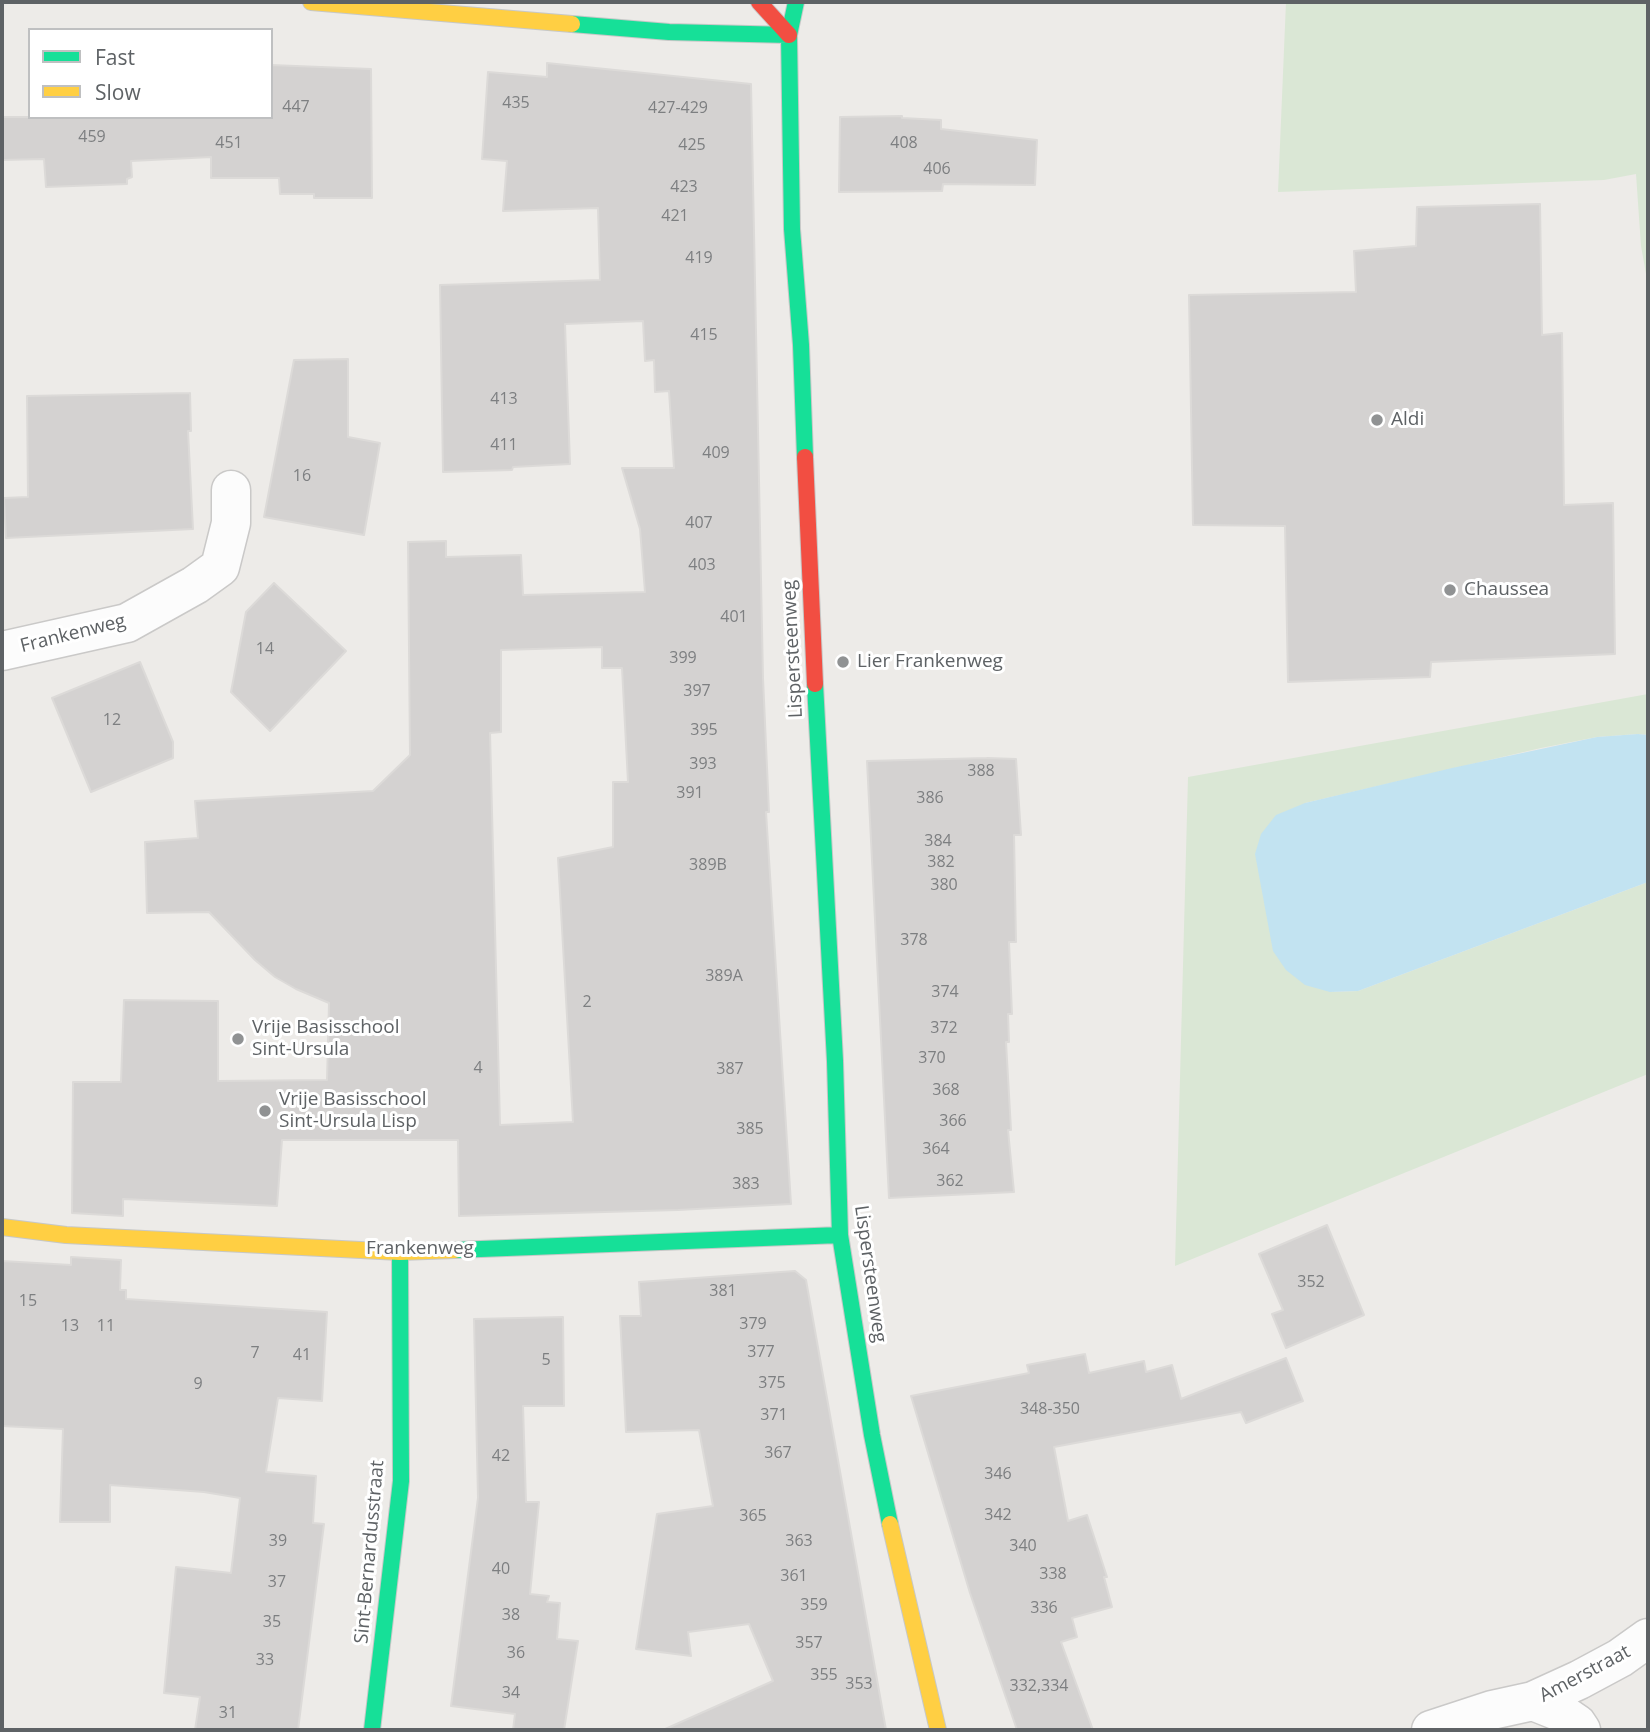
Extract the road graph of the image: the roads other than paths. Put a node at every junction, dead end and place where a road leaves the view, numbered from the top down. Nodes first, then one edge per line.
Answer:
1 (311, 2) edge
2 (759, 2) edge
3 (778, 2) edge
4 (796, 2) edge
5 (789, 35) junction
6 (231, 490) dead end
7 (2, 651) edge
8 (2, 1227) edge
9 (839, 1235) junction
10 (400, 1252) junction
11 (1648, 1638) edge
12 (1533, 1701) junction
13 (372, 1730) edge
14 (939, 1730) edge
15 (1431, 1730) edge
16 (1581, 1730) edge

1 - 5 main road
2 - 5 main road
3 - 5 main road
4 - 5 main road
5 - 9 main road, Lispersteenweg
6 - 7 street, Frankenweg
8 - 10 main road, Frankenweg
9 - 10 main road, Frankenweg
9 - 14 main road, Lispersteenweg
10 - 13 main road, Sint-Bernardusstraat
11 - 12 street, Amerstraat
12 - 15 street
12 - 16 street, Amerstraat

